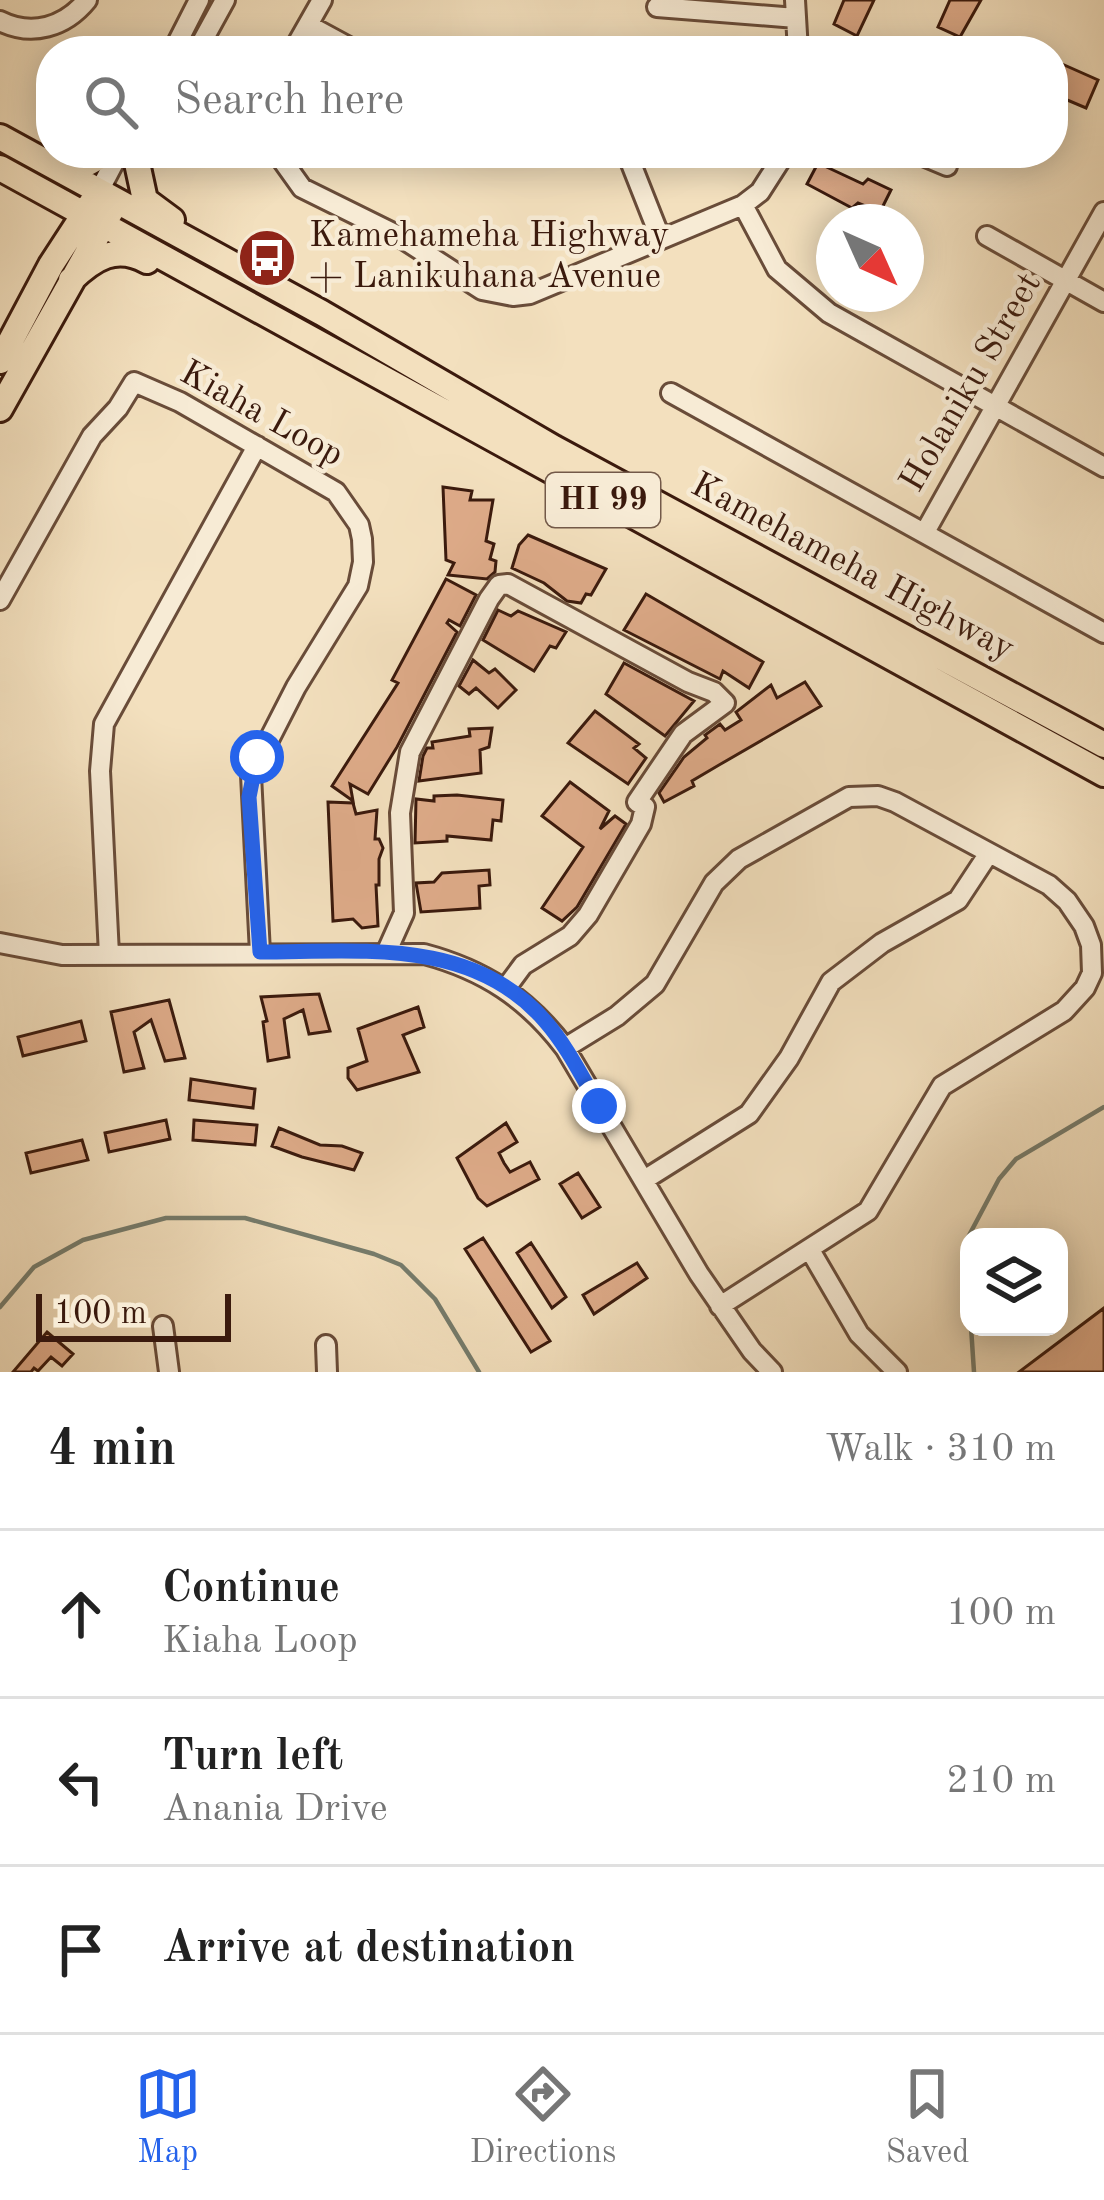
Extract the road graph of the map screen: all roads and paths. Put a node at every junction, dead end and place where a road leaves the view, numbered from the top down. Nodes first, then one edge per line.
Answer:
1 (87, 0) edge
2 (200, 0) edge
3 (225, 0) edge
4 (322, 0) edge
5 (657, 7) dead end
6 (795, 9) edge
7 (0, 21) edge
8 (308, 25) junction
9 (181, 36) edge
10 (205, 36) edge
11 (302, 36) edge
12 (328, 36) edge
13 (0, 137) edge
14 (30, 153) junction
15 (36, 154) edge
16 (36, 158) edge
17 (49, 168) edge
18 (125, 168) edge
19 (136, 168) edge
20 (288, 168) edge
21 (633, 168) edge
22 (775, 168) edge
23 (4, 171) edge
24 (743, 205) junction
25 (100, 208) junction
26 (1104, 212) edge
27 (987, 236) dead end
28 (660, 237) junction
29 (61, 272) junction
30 (1068, 283) junction
31 (1104, 302) edge
32 (322, 314) junction
33 (0, 361) edge
34 (357, 365) junction
35 (670, 394) dead end
36 (996, 407) junction
37 (0, 409) edge
38 (257, 446) junction
39 (1104, 467) edge
40 (925, 532) junction
41 (0, 600) edge
42 (1104, 633) edge
43 (1104, 746) edge
44 (1104, 775) edge
45 (989, 853) junction
46 (404, 913) junction
47 (1, 946) edge
48 (387, 951) junction
49 (260, 952) junction
50 (424, 954) junction
51 (109, 955) junction
52 (1098, 976) edge
53 (506, 988) junction
54 (565, 1048) junction
55 (644, 1180) junction
56 (810, 1250) junction
57 (720, 1306) junction
58 (163, 1326) dead end
59 (326, 1345) dead end
60 (169, 1372) edge
61 (327, 1372) edge
62 (772, 1372) edge
63 (897, 1372) edge

1 - 7 street
2 - 9 street
3 - 10 street
4 - 8 street
5 - 6 street
8 - 11 street
8 - 12 street
13 - 14 main road, Kamehameha Highway / HI 99
14 - 15 main road
14 - 16 main road, Kamehameha Highway / HI 99
17 - 25 main road, Kamehameha Highway / HI 99
18 - 25 street
19 - 32 main road
20 - 28 street
21 - 28 street
22 - 24 street
23 - 25 main road, Kamehameha Highway / HI 99
23 - 29 main road
24 - 28 street
24 - 36 street
25 - 29 main road
25 - 32 main road, Kamehameha Highway / HI 99
25 - 34 main road, Kamehameha Highway / HI 99
26 - 30 street, Holaniku Street
27 - 30 street
29 - 33 main road
29 - 34 main road
29 - 37 main road
30 - 31 street
30 - 36 street, Holaniku Street
32 - 43 main road, Kamehameha Highway / HI 99
34 - 44 main road, Kamehameha Highway / HI 99
35 - 40 street
36 - 39 street
36 - 40 street, Holaniku Street
38 - 41 street, Kiaha Loop
38 - 49 street, Kiaha Loop
38 - 51 street
40 - 42 street, Holaniku Street
45 - 52 street
45 - 54 street
45 - 55 street
46 - 48 street
46 - 50 street
46 - 53 street
47 - 51 street
48 - 49 street
48 - 50 street
49 - 51 street
50 - 53 street
52 - 56 street
53 - 54 street
54 - 55 street
55 - 57 street
56 - 57 street
56 - 63 street
57 - 62 street
58 - 60 street
59 - 61 street

